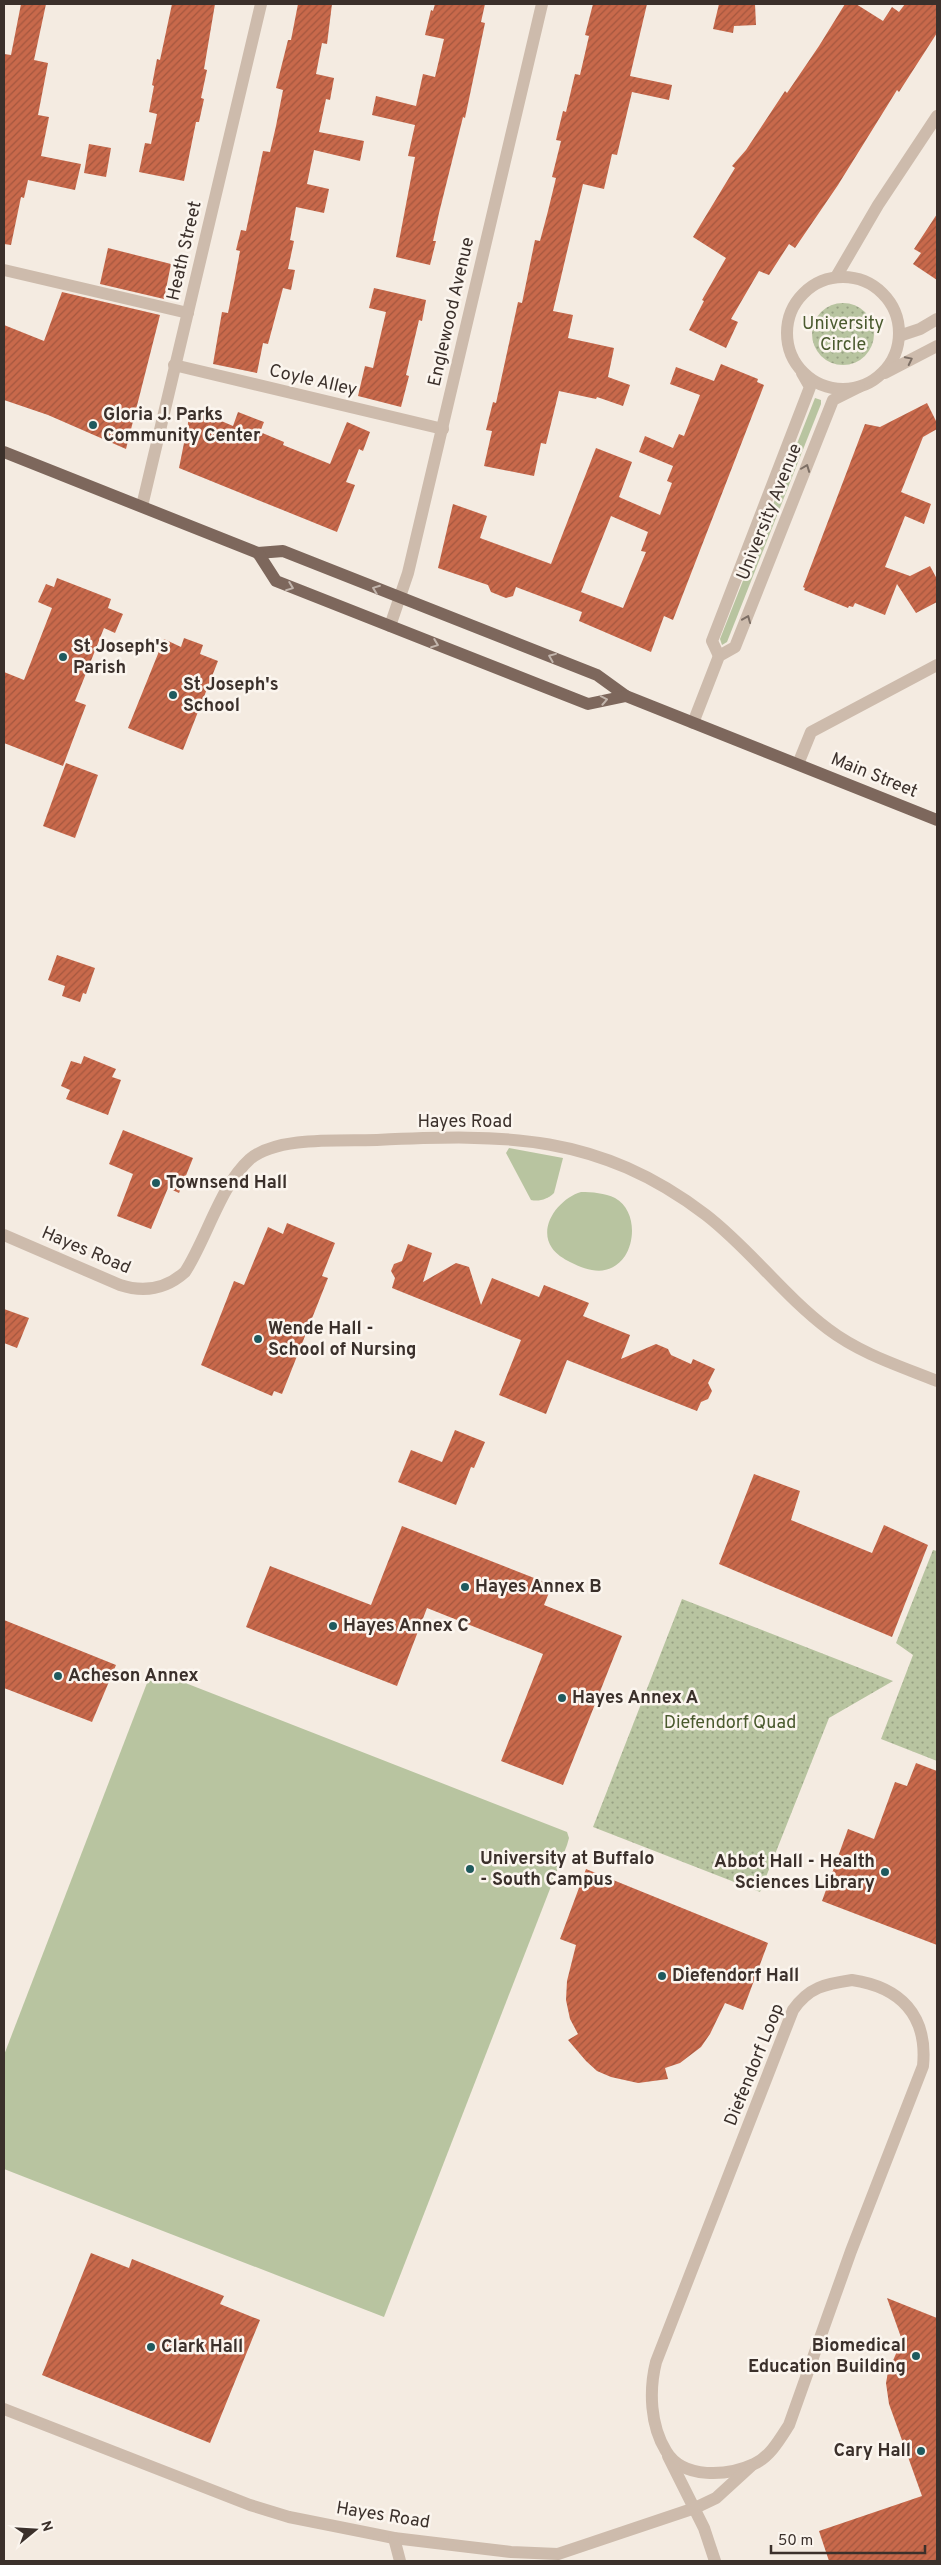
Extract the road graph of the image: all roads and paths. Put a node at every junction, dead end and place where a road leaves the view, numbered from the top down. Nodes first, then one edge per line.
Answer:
1 (261, 4) edge
2 (542, 4) edge
3 (937, 116) edge
4 (4, 270) edge
5 (836, 277) junction
6 (188, 313) junction
7 (937, 319) edge
8 (899, 336) junction
9 (937, 346) edge
10 (174, 365) junction
11 (801, 370) junction
12 (880, 375) junction
13 (859, 387) junction
14 (443, 429) junction
15 (4, 452) edge
16 (142, 506) junction
17 (258, 553) junction
18 (400, 598) junction
19 (390, 626) junction
20 (719, 656) junction
21 (937, 665) edge
22 (626, 696) junction
23 (692, 722) junction
24 (798, 764) junction
25 (937, 820) edge
26 (4, 1235) edge
27 (937, 1381) edge
28 (4, 2408) edge
29 (666, 2452) junction
30 (754, 2464) junction
31 (695, 2508) junction
32 (394, 2538) junction
33 (400, 2561) edge
34 (715, 2561) edge

1 - 6 street, Heath Street
2 - 14 street, Englewood Avenue
3 - 5 street
4 - 6 street
5 - 8 street
5 - 11 street
6 - 10 street, Heath Street
7 - 8 street
8 - 12 street
12 -> 9 street
10 - 14 street, Coyle Alley
10 - 16 street, Heath Street
11 - 13 street
11 - 20 street, University Avenue
12 - 13 street
20 -> 13 street, University Avenue
14 - 18 street, Englewood Avenue
15 - 16 main road
16 - 17 main road
18 -> 17 main road, Main Street
17 -> 19 main road
18 - 19 street, Englewood Avenue
22 -> 18 main road, Main Street
19 -> 22 main road
20 - 23 street, University Avenue
21 - 24 street
22 - 23 main road, Main Street
23 - 24 main road, Main Street
24 - 25 main road, Main Street
26 - 27 street, Hayes Road
28 - 32 street, Hayes Road
29 - 30 street, Diefendorf Loop
29 - 30 street, Diefendorf Loop
29 - 31 street
30 - 31 street, Hayes Road
31 - 32 street, Hayes Road
31 - 34 street
32 - 33 street

